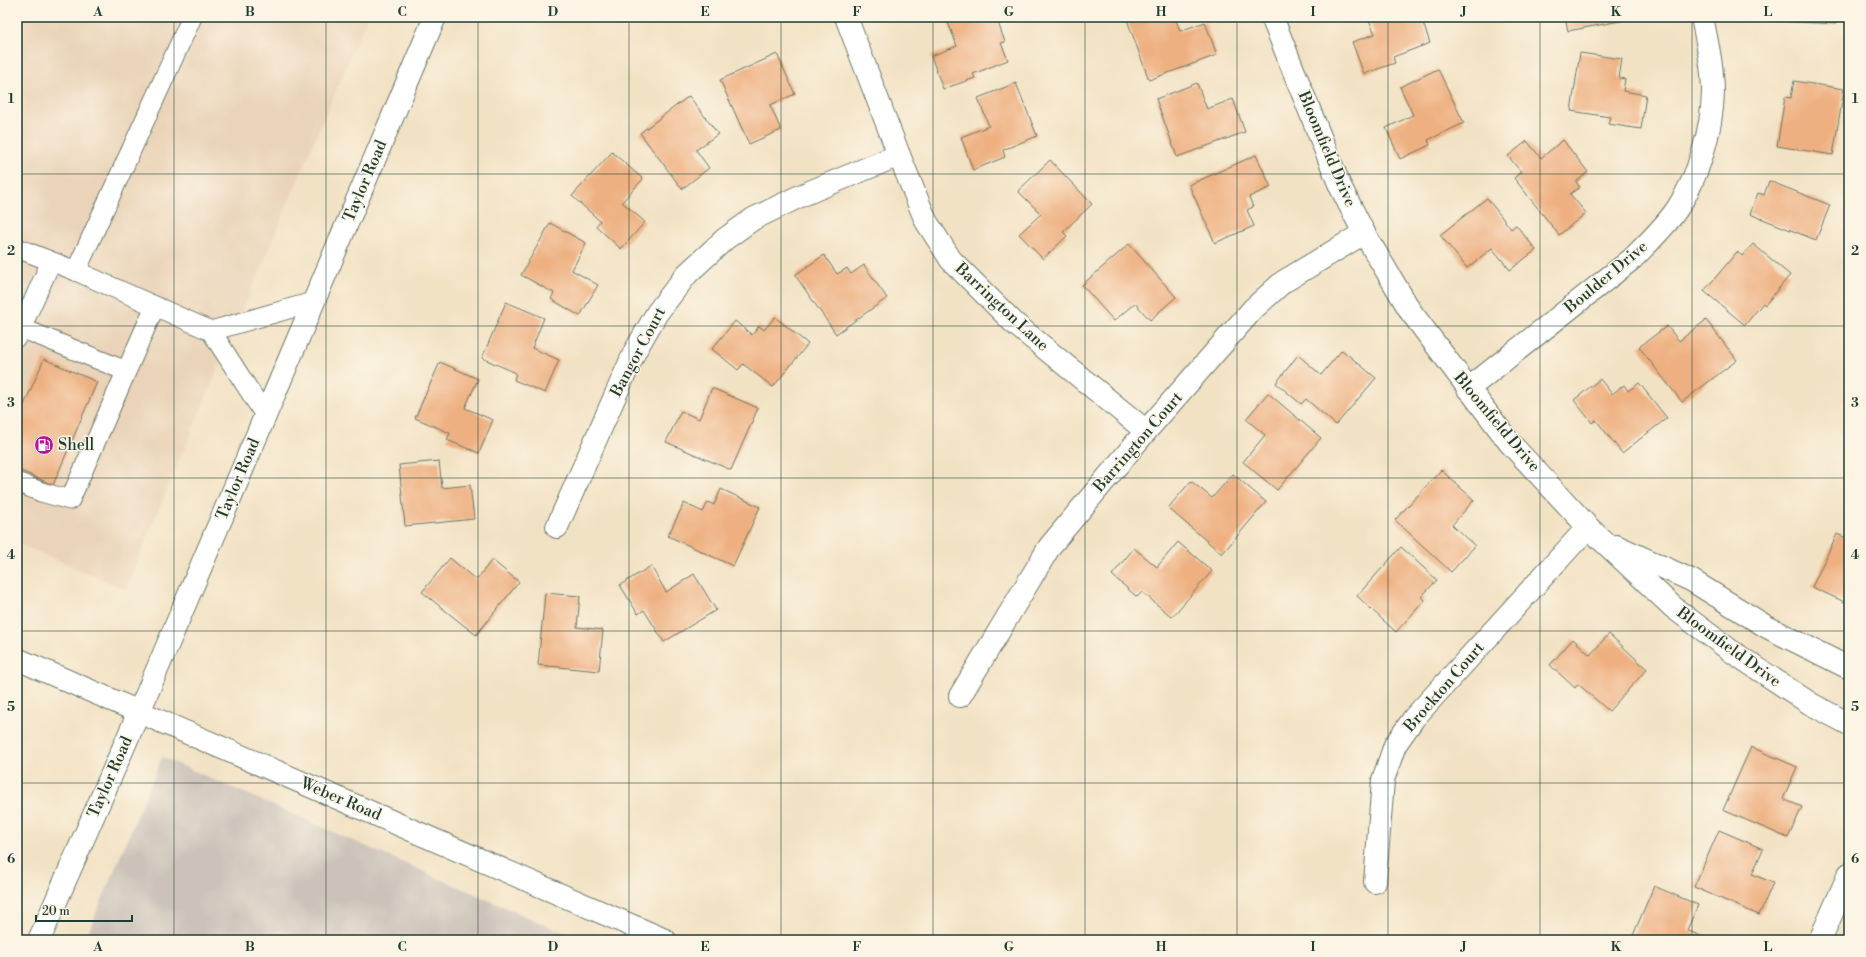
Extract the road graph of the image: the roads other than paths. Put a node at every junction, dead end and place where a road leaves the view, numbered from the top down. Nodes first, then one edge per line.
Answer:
1 (192, 17) edge
2 (434, 17) edge
3 (846, 17) edge
4 (1272, 17) edge
5 (1702, 17) edge
6 (899, 155) junction
7 (1364, 233) junction
8 (17, 248) edge
9 (51, 262) junction
10 (76, 271) junction
11 (313, 302) junction
12 (155, 306) junction
13 (211, 331) junction
14 (19, 333) edge
15 (126, 372) junction
16 (1468, 389) junction
17 (265, 415) junction
18 (1146, 431) junction
19 (17, 482) edge
20 (557, 527) dead end
21 (1594, 533) junction
22 (17, 659) edge
23 (1849, 668) edge
24 (960, 696) dead end
25 (139, 712) junction
26 (1849, 724) edge
27 (1849, 874) edge
28 (1375, 882) dead end
29 (39, 940) edge
30 (665, 940) edge
31 (1820, 940) edge

1 - 10 lane
2 - 11 street, Taylor Road
3 - 6 street, Barrington Lane
4 - 7 street, Bloomfield Drive
5 - 16 street, Boulder Drive
6 - 18 street, Barrington Lane
6 - 20 street, Bangor Court
7 - 16 street, Bloomfield Drive
7 - 18 street, Barrington Court
8 - 9 lane
9 - 10 lane
9 - 14 lane
10 - 12 lane
11 - 13 lane
11 - 17 street, Taylor Road
12 - 13 lane
12 - 15 lane
13 - 17 lane
14 - 15 lane
15 - 19 lane
16 - 21 street, Bloomfield Drive
17 - 25 street, Taylor Road
18 - 24 street, Barrington Court
21 - 23 street
21 - 26 street, Bloomfield Drive
21 - 28 street, Brockton Court
22 - 25 street, Weber Road
25 - 29 street, Taylor Road
25 - 30 street, Weber Road
27 - 31 street

